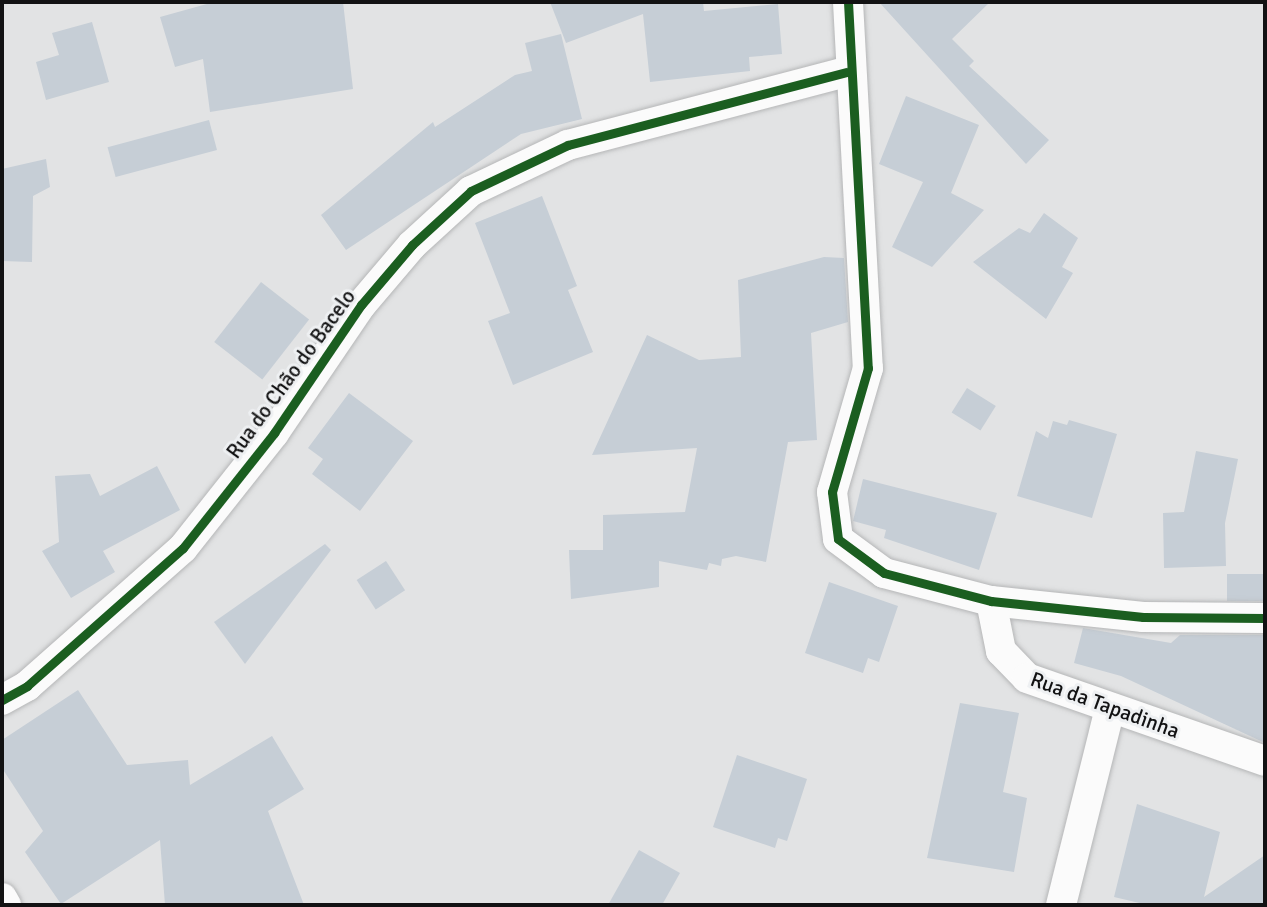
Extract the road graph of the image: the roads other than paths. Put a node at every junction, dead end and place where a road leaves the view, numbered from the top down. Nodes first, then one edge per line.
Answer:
1 (848, 2) edge
2 (847, 72) junction
3 (991, 601) junction
4 (1265, 618) edge
5 (2, 700) edge
6 (1110, 708) junction
7 (1265, 761) edge
8 (2, 898) edge
9 (6, 905) edge
10 (1061, 905) edge

1 - 2 street
2 - 3 street
2 - 5 street, Rua do Chão do Bacelo
3 - 4 street
3 - 6 street, Rua da Tapadinha
6 - 7 street, Rua da Tapadinha
6 - 10 street
8 - 9 street

